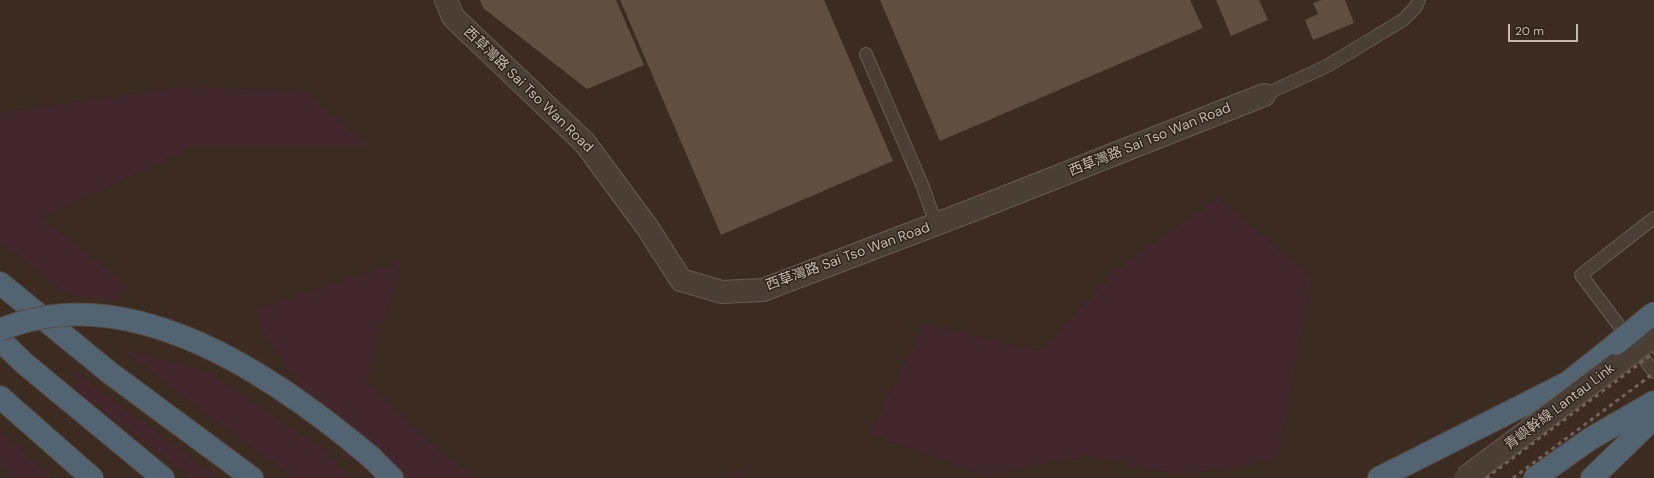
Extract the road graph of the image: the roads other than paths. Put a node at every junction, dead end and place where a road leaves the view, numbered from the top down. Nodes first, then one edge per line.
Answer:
1 (446, 0) edge
2 (1419, 0) edge
3 (866, 54) dead end
4 (1264, 95) joint
5 (1654, 218) edge
6 (936, 224) junction
7 (0, 282) edge
8 (1654, 314) edge
9 (0, 330) edge
10 (1654, 336) edge
11 (0, 340) edge
12 (1654, 372) edge
13 (1567, 382) junction
14 (0, 397) edge
15 (1654, 401) edge
16 (1654, 418) edge
17 (92, 478) edge
18 (163, 478) edge
19 (252, 478) edge
20 (392, 478) edge
21 (1379, 478) edge
22 (1457, 478) edge
23 (1466, 478) edge
24 (1535, 478) edge
25 (1552, 478) edge
26 (1592, 478) edge

1 - 6 street, 西草灣路 Sai Tso Wan Road
2 - 4 lane
3 - 6 lane
4 - 6 street, 西草灣路 Sai Tso Wan Road
5 - 12 lane
7 - 19 highway
8 - 13 highway, bridge
9 - 20 highway, bridge
10 - 23 street, 青嶼幹線 Lantau Link, bridge
11 - 18 highway
13 - 21 highway
13 - 22 highway
14 - 17 highway
15 - 24 highway
15 - 25 street
16 - 26 highway

